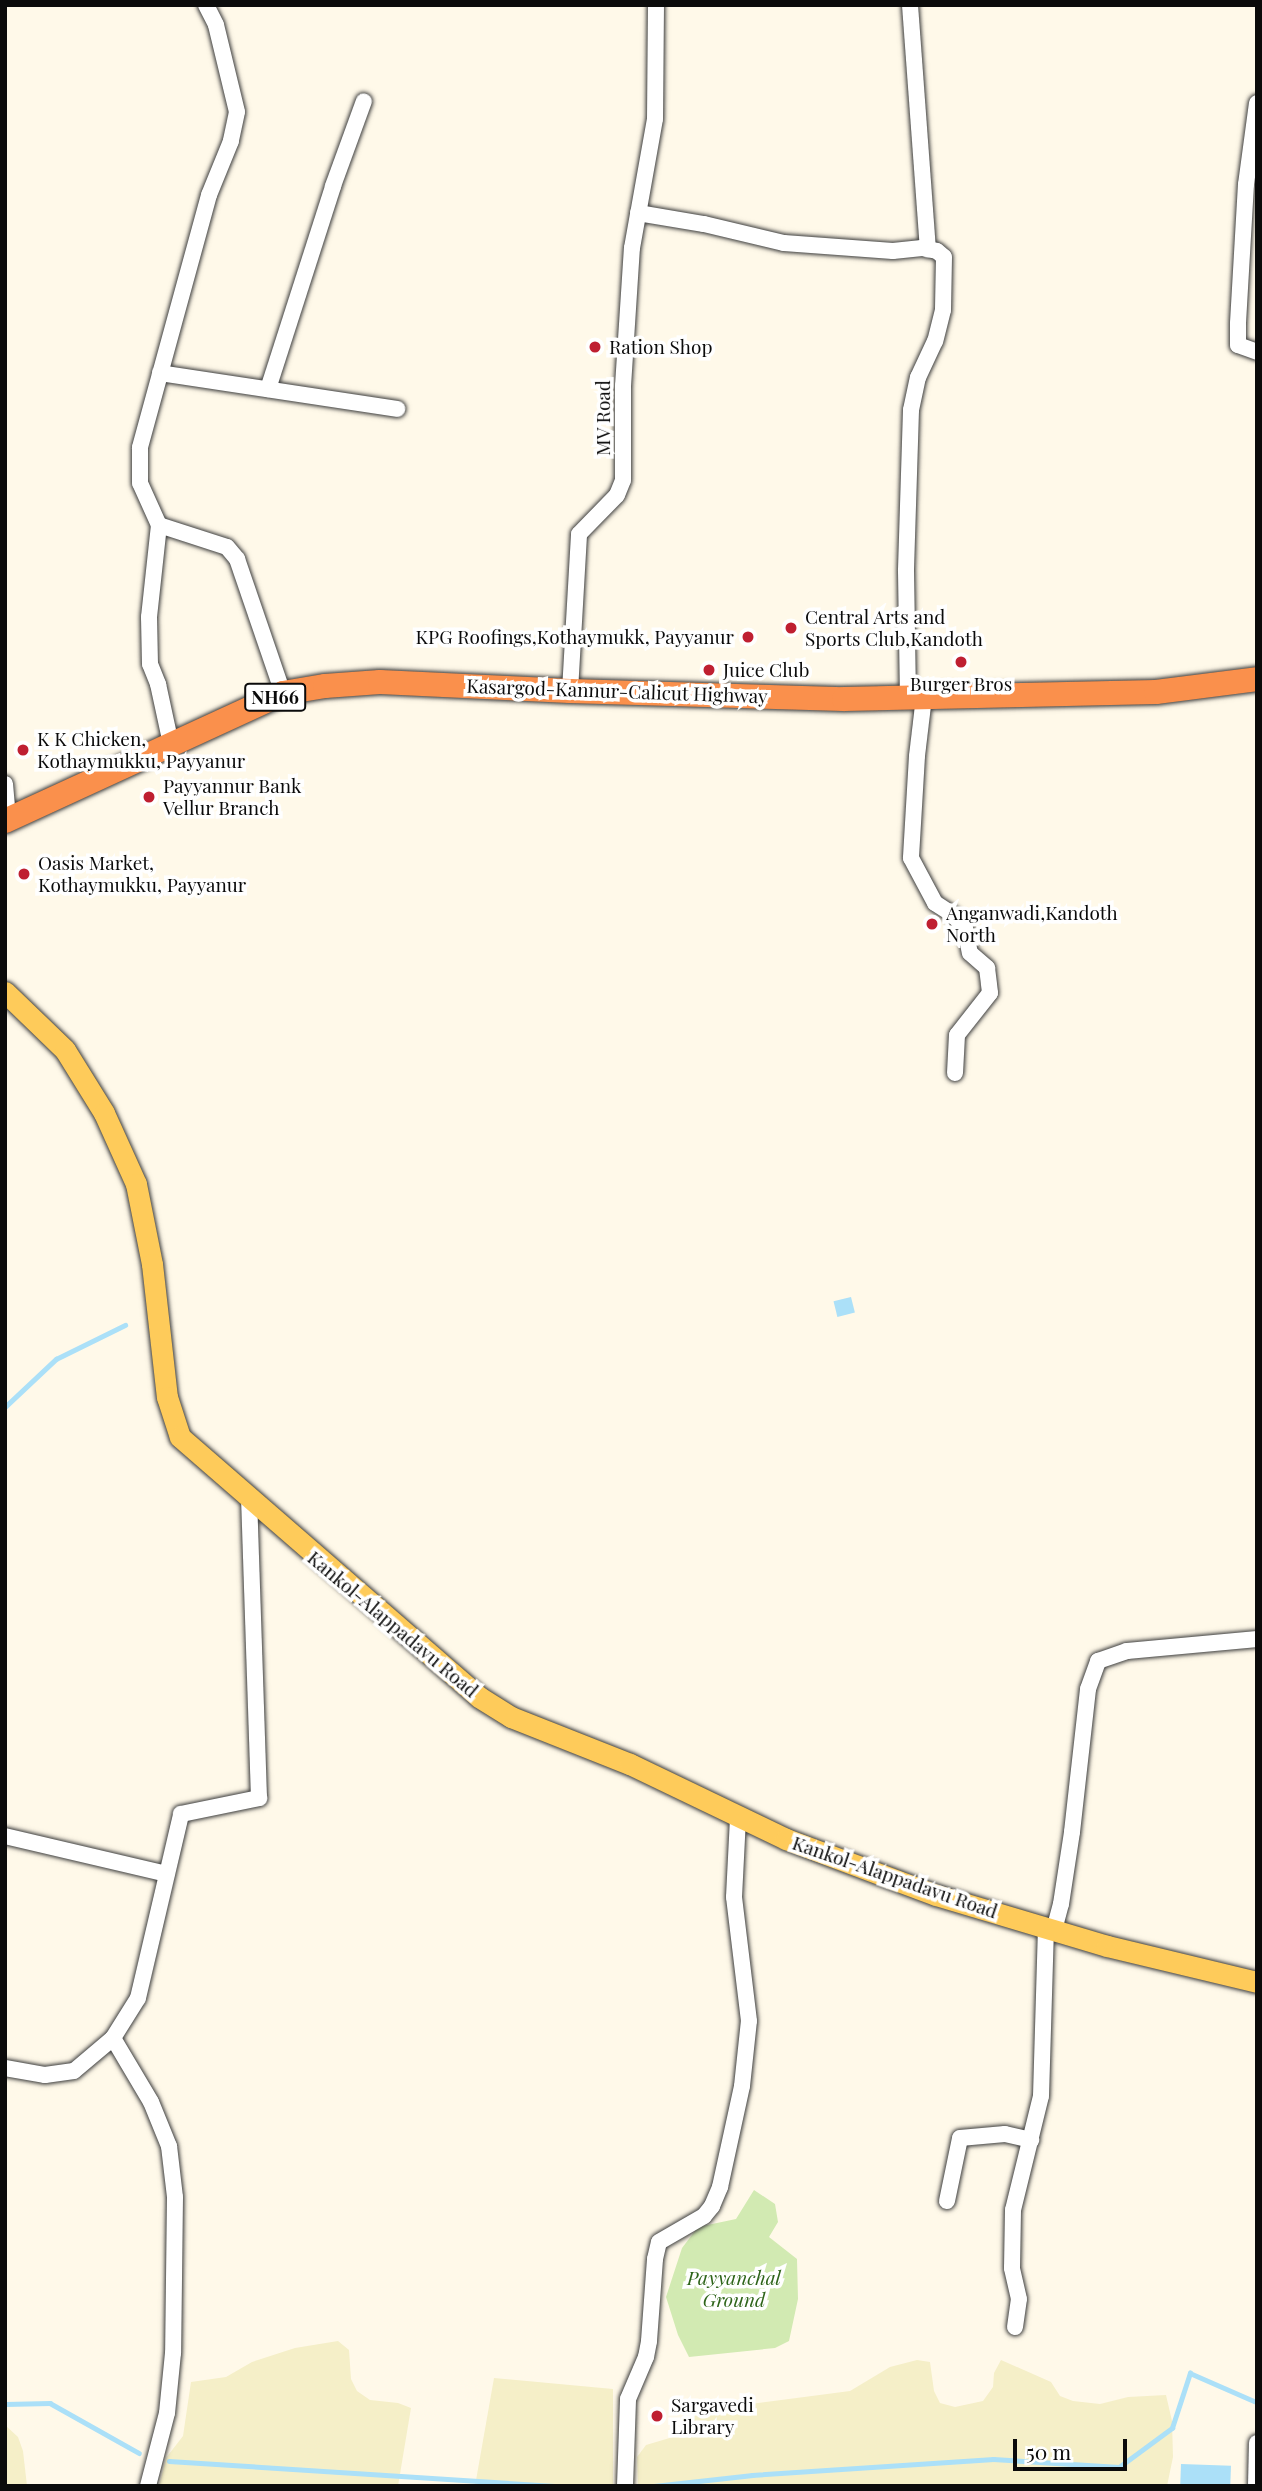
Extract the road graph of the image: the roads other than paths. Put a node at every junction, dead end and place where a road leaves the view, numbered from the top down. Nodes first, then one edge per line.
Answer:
1 (206, 5) edge
2 (656, 5) edge
3 (909, 5) edge
4 (364, 101) dead end
5 (1257, 103) edge
6 (638, 213) junction
7 (928, 249) junction
8 (1257, 352) edge
9 (160, 373) junction
10 (268, 389) junction
11 (397, 409) dead end
12 (159, 525) junction
13 (1257, 679) edge
14 (570, 691) junction
15 (283, 693) junction
16 (916, 697) junction
17 (171, 744) junction
18 (5, 784) edge
19 (7, 820) edge
20 (5, 992) edge
21 (14, 1011) edge
22 (955, 1073) dead end
23 (249, 1497) junction
24 (1257, 1639) edge
25 (738, 1817) junction
26 (5, 1836) edge
27 (167, 1874) junction
28 (1050, 1929) junction
29 (1257, 1982) edge
30 (113, 2038) junction
31 (5, 2068) edge
32 (1031, 2140) junction
33 (947, 2201) dead end
34 (1015, 2327) dead end
35 (1257, 2443) edge
36 (148, 2486) edge
37 (625, 2486) edge
38 (1255, 2486) edge

1 - 9 street
2 - 6 street, MV Road
3 - 7 street
4 - 10 street
5 - 8 street
6 - 7 street
6 - 14 street, MV Road
7 - 16 street
9 - 10 street
9 - 12 street
10 - 11 street
12 - 15 street
12 - 17 street
13 - 16 highway, Kasargod-Kannur-Calicut Highway / NH66
14 - 15 highway, Kasargod-Kannur-Calicut Highway / NH66
14 - 16 highway, Kasargod-Kannur-Calicut Highway / NH66
15 - 17 highway, Kasargod-Kannur-Calicut Highway / NH66
16 - 22 street
17 - 19 highway, Kasargod-Kannur-Calicut Highway / NH66
18 - 19 street
20 - 21 main road, Kankol-Alappadavu Road
21 - 23 main road, Kankol-Alappadavu Road
23 - 25 main road, Kankol-Alappadavu Road
23 - 27 street
24 - 28 street
25 - 28 main road, Kankol-Alappadavu Road
25 - 37 street
26 - 27 street
27 - 30 street
28 - 29 main road, Kankol-Alappadavu Road
28 - 32 street
30 - 31 street
30 - 36 street
32 - 33 street
32 - 34 street
35 - 38 street

